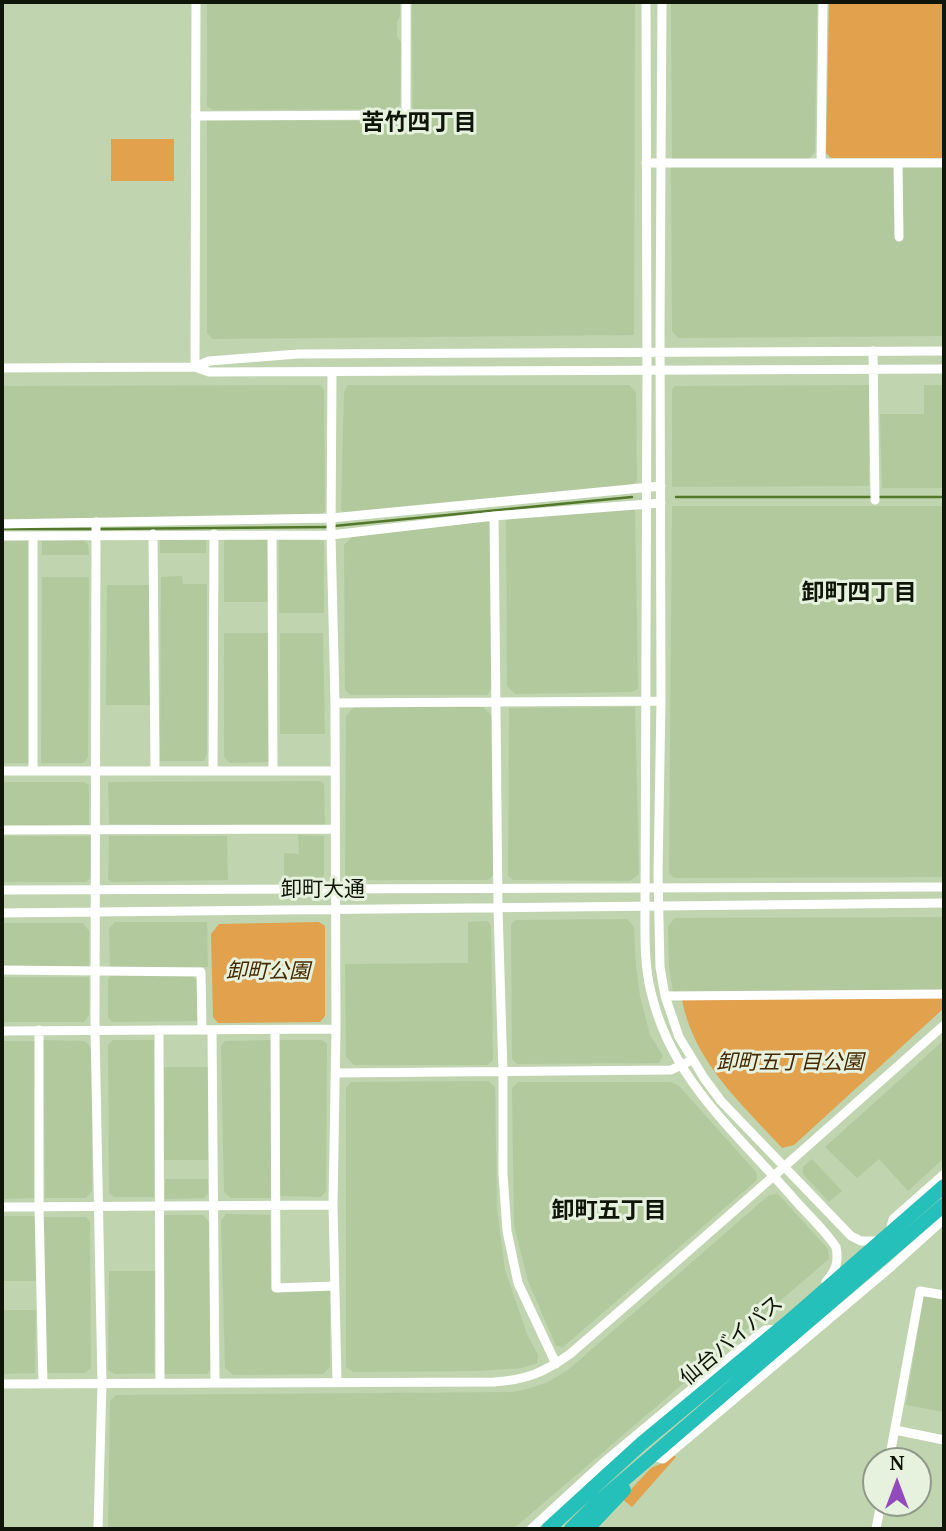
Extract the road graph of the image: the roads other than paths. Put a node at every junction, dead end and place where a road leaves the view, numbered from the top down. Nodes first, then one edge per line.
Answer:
1 (195, 2) edge
2 (406, 2) edge
3 (646, 2) edge
4 (662, 2) edge
5 (823, 2) edge
6 (195, 116) junction
7 (821, 162) junction
8 (646, 163) junction
9 (662, 163) junction
10 (898, 163) junction
11 (944, 163) edge
12 (899, 237) dead end
13 (646, 351) junction
14 (661, 351) junction
15 (873, 351) junction
16 (944, 351) edge
17 (195, 367) junction
18 (2, 368) edge
19 (873, 369) junction
20 (944, 369) edge
21 (647, 371) junction
22 (661, 371) junction
23 (332, 372) junction
24 (661, 486) junction
25 (647, 487) junction
26 (875, 496) dead end
27 (661, 503) junction
28 (647, 504) junction
29 (494, 516) junction
30 (96, 522) junction
31 (2, 524) edge
32 (331, 526) junction
33 (153, 534) junction
34 (214, 534) junction
35 (96, 535) junction
36 (272, 535) junction
37 (2, 536) edge
38 (33, 536) junction
39 (646, 701) junction
40 (661, 701) junction
41 (496, 702) junction
42 (335, 703) junction
43 (2, 771) edge
44 (33, 771) junction
45 (95, 771) junction
46 (155, 771) junction
47 (213, 771) junction
48 (272, 771) junction
49 (335, 771) junction
50 (95, 829) junction
51 (335, 829) junction
52 (2, 830) edge
53 (944, 887) edge
54 (645, 888) junction
55 (658, 888) junction
56 (498, 889) junction
57 (2, 890) edge
58 (94, 890) junction
59 (335, 890) junction
60 (944, 903) edge
61 (645, 907) junction
62 (658, 907) junction
63 (498, 908) junction
64 (335, 910) junction
65 (2, 912) edge
66 (94, 912) junction
67 (2, 970) edge
68 (95, 971) junction
69 (944, 994) edge
70 (664, 996) junction
71 (944, 1025) edge
72 (336, 1029) junction
73 (39, 1030) junction
74 (95, 1030) junction
75 (159, 1030) junction
76 (207, 1030) junction
77 (275, 1030) junction
78 (2, 1031) edge
79 (692, 1060) junction
80 (680, 1067) junction
81 (336, 1073) junction
82 (503, 1073) junction
83 (785, 1166) junction
84 (944, 1174) edge
85 (775, 1176) junction
86 (944, 1186) edge
87 (277, 1205) junction
88 (333, 1205) junction
89 (944, 1205) edge
90 (100, 1206) junction
91 (159, 1206) junction
92 (215, 1206) junction
93 (2, 1207) edge
94 (39, 1207) junction
95 (939, 1223) edge
96 (886, 1238) junction
97 (334, 1286) junction
98 (944, 1295) edge
99 (784, 1326) junction
100 (556, 1364) junction
101 (337, 1381) junction
102 (215, 1382) junction
103 (160, 1383) junction
104 (2, 1384) edge
105 (43, 1384) junction
106 (102, 1384) junction
107 (895, 1430) junction
108 (944, 1440) edge
109 (892, 1447) edge
110 (650, 1458) junction
111 (98, 1529) edge
112 (531, 1529) edge
113 (548, 1529) edge
114 (571, 1529) edge
115 (587, 1529) edge

1 - 6 street
2 - 6 street
3 - 8 street
4 - 9 street
5 - 7 street
6 - 17 street
7 - 9 street
7 - 10 street
8 - 9 street
8 - 13 street
9 - 14 street
10 - 11 street
10 - 12 street
13 - 14 street
13 - 17 street
13 - 21 street
14 - 15 street
14 - 22 street
15 - 16 street
15 - 19 street
17 - 18 street
17 - 23 street
19 - 20 street
19 - 22 street
19 - 26 street
21 - 22 street
21 - 23 street
21 - 25 street
22 - 24 street
23 - 32 street
24 - 25 street
24 - 27 street
25 - 28 street
25 - 32 street
27 - 28 street
27 - 40 street
28 - 29 street
28 - 39 street
29 - 32 street
29 - 41 street
30 - 31 street
30 - 32 street
30 - 35 street
32 - 36 street
32 - 42 street
33 - 34 street
33 - 35 street
33 - 46 street
34 - 36 street
34 - 47 street
35 - 38 street
35 - 45 street
36 - 48 street
37 - 38 street
38 - 44 street
39 - 40 street
39 - 41 street
39 - 54 street
40 - 55 street
41 - 42 street
41 - 56 street
42 - 49 street
43 - 44 street
44 - 45 street
45 - 46 street
45 - 50 street
46 - 47 street
47 - 48 street
48 - 49 street
49 - 51 street
50 - 51 street
50 - 52 street
50 - 58 street
51 - 59 street
53 - 55 street, 卸町大通
54 - 55 street, 卸町大通
54 - 56 street, 卸町大通
54 - 61 street
55 - 62 street
56 - 59 street, 卸町大通
56 - 63 street
57 - 58 street, 卸町大通
58 - 59 street, 卸町大通
58 - 66 street
59 - 64 street
60 - 62 street
61 - 62 street
61 - 63 street
61 - 80 street
62 - 70 street
63 - 64 street
63 - 82 street
64 - 66 street
64 - 72 street
65 - 66 street
66 - 68 street
67 - 68 street
68 - 74 street
68 - 76 street
69 - 70 street
70 - 79 street
71 - 83 street
72 - 77 street
72 - 81 street
73 - 74 street
73 - 78 street
73 - 94 street
74 - 75 street
74 - 90 street
75 - 76 street
75 - 91 street
76 - 77 street
76 - 92 street
77 - 87 street
79 - 80 street
79 - 83 street
80 - 82 street
80 - 85 street
81 - 82 street
81 - 88 street
82 - 100 street
83 - 85 street
83 - 96 street
84 - 96 street
85 - 99 street
85 - 100 street
86 - 96 highway, 仙台バイパス
87 - 88 street
87 - 92 street
87 - 97 street
88 - 97 street
89 - 95 highway, 仙台バイパス
90 - 91 street
90 - 94 street
90 - 106 street
91 - 92 street
91 - 103 street
92 - 102 street
93 - 94 street
94 - 105 street
95 - 110 highway, 仙台バイパス
96 - 99 highway, 仙台バイパス
97 - 101 street
98 - 107 street
99 - 112 street
99 - 113 highway, 仙台バイパス
100 - 101 street
101 - 102 street
102 - 103 street
103 - 106 street
104 - 105 street
105 - 106 street
106 - 111 street
107 - 108 street
107 - 109 street
110 - 114 highway, 仙台バイパス
110 - 115 highway

